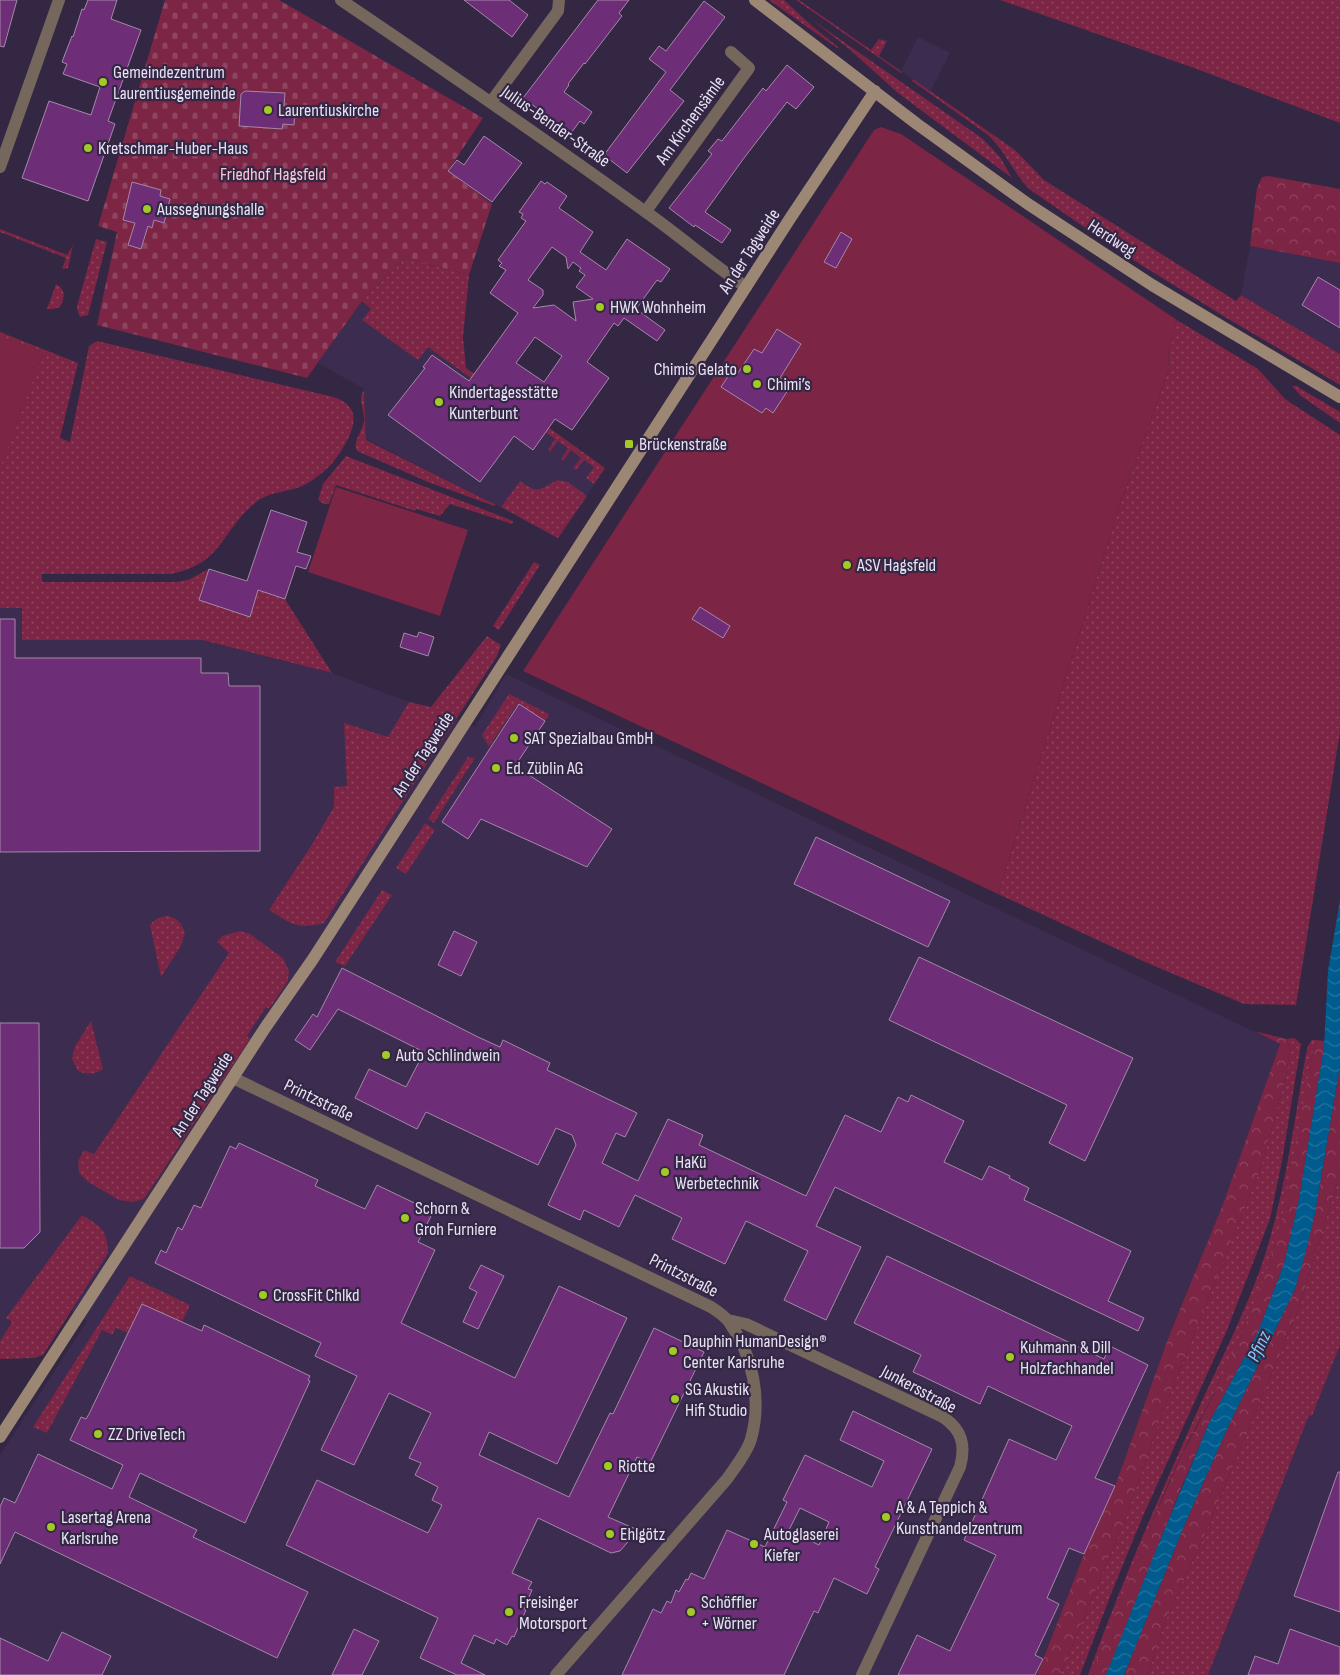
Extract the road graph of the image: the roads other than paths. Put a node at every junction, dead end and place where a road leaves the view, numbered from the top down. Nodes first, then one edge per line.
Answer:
1 (58, 0) edge
2 (341, 0) edge
3 (559, 0) edge
4 (755, 0) edge
5 (731, 52) dead end
6 (876, 91) junction
7 (492, 102) junction
8 (0, 167) edge
9 (646, 211) junction
10 (746, 287) junction
11 (1340, 397) edge
12 (233, 1078) junction
13 (728, 1320) junction
14 (0, 1437) edge
15 (556, 1675) edge
16 (862, 1675) edge

1 - 8 street
2 - 7 street, Julius-Bender-Straße
3 - 7 street
4 - 6 main road
5 - 9 street, Am Kirchensämle
6 - 10 main road, An der Tagweide
6 - 11 main road, Herdweg
7 - 9 street, Julius-Bender-Straße
9 - 10 street, Julius-Bender-Straße
10 - 12 main road, An der Tagweide
12 - 13 street, Printzstraße
12 - 14 main road, An der Tagweide
13 - 15 street, Printzstraße
13 - 16 street, Junkersstraße

